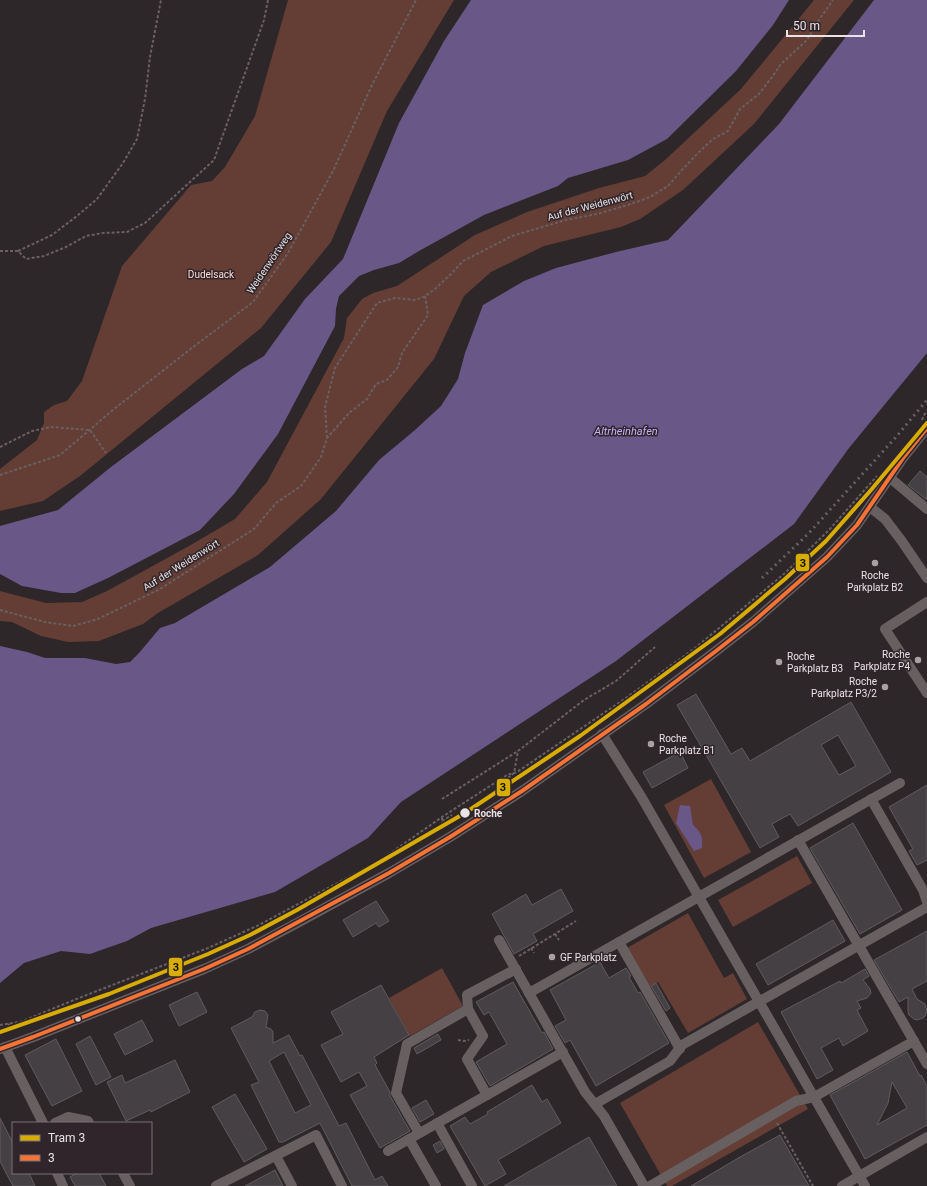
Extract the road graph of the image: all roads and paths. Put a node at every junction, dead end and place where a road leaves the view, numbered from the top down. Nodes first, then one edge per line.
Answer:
1 (161, 0) edge
2 (268, 0) edge
3 (416, 0) edge
4 (833, 0) edge
5 (0, 251) edge
6 (18, 251) junction
7 (425, 296) junction
8 (927, 428) edge
9 (90, 430) junction
10 (327, 438) junction
11 (0, 447) edge
12 (106, 453) dead end
13 (0, 475) edge
14 (890, 477) junction
15 (864, 492) dead end
16 (870, 507) junction
17 (927, 509) edge
18 (927, 578) edge
19 (927, 602) edge
20 (0, 610) edge
21 (655, 647) dead end
22 (927, 693) edge
23 (602, 734) junction
24 (518, 751) junction
25 (514, 773) junction
26 (508, 778) dead end
27 (900, 783) dead end
28 (442, 799) dead end
29 (871, 799) junction
30 (452, 815) dead end
31 (442, 821) dead end
32 (798, 840) junction
33 (699, 896) junction
34 (927, 902) edge
35 (927, 907) edge
36 (576, 922) dead end
37 (555, 934) junction
38 (499, 940) dead end
39 (558, 940) dead end
40 (619, 942) junction
41 (860, 946) junction
42 (531, 948) junction
43 (534, 953) dead end
44 (513, 965) junction
45 (529, 993) junction
46 (760, 1002) junction
47 (468, 1009) junction
48 (9, 1023) junction
49 (0, 1024) edge
50 (0, 1030) edge
51 (914, 1041) junction
52 (3, 1048) edge
53 (680, 1049) junction
54 (563, 1052) junction
55 (927, 1064) edge
56 (487, 1095) junction
57 (814, 1097) junction
58 (595, 1104) junction
59 (772, 1115) junction
60 (42, 1122) edge
61 (57, 1122) edge
62 (88, 1122) edge
63 (437, 1123) junction
64 (419, 1133) junction
65 (927, 1137) edge
66 (409, 1139) junction
67 (388, 1151) dead end
68 (276, 1156) junction
69 (57, 1174) edge
70 (124, 1174) edge
71 (860, 1176) junction
72 (642, 1185) edge
73 (63, 1186) edge
74 (130, 1186) edge
75 (216, 1186) edge
76 (292, 1186) edge
77 (342, 1186) edge
78 (436, 1186) edge
79 (472, 1186) edge
80 (813, 1186) edge
81 (842, 1186) edge
82 (865, 1186) edge

1 - 6 path
2 - 6 path
3 - 9 path, Weidenwörtweg
4 - 7 path, Auf der Weidenwört
5 - 6 path
7 - 10 path, Auf der Weidenwört
7 - 10 path, Auf der Weidenwört
8 - 14 street
9 - 11 path
9 - 12 path
9 - 13 path, Weidenwörtweg
10 - 20 path, Auf der Weidenwört
14 - 16 street
14 - 17 street
15 - 25 path
16 - 18 street
16 - 23 street
19 - 22 street
21 - 24 path
23 - 33 street
23 - 52 street
24 - 25 path
24 - 28 path
25 - 26 path
25 - 48 path
27 - 29 street
29 - 32 street
29 - 34 street
30 - 31 path
32 - 33 street
32 - 41 street
33 - 40 street
33 - 46 street
35 - 41 street
36 - 37 path
37 - 39 path
37 - 42 path
38 - 44 street
40 - 45 street
40 - 53 street
41 - 46 street
41 - 51 street
42 - 43 path
42 - 44 path
44 - 45 street
44 - 47 street
45 - 54 street
46 - 53 street
46 - 57 street
47 - 56 street
47 - 64 street
48 - 49 path
48 - 50 path
51 - 55 street
51 - 57 street
52 - 60 street
53 - 58 street
54 - 56 street
54 - 58 street
56 - 63 street
57 - 59 street
57 - 71 street
58 - 72 street
59 - 72 street
59 - 80 path
61 - 62 street
63 - 64 street
63 - 79 street
64 - 66 street
65 - 71 street
66 - 67 street
66 - 78 street
68 - 75 street
68 - 76 street
68 - 77 street
69 - 73 street
70 - 74 street
71 - 81 street
71 - 82 street

